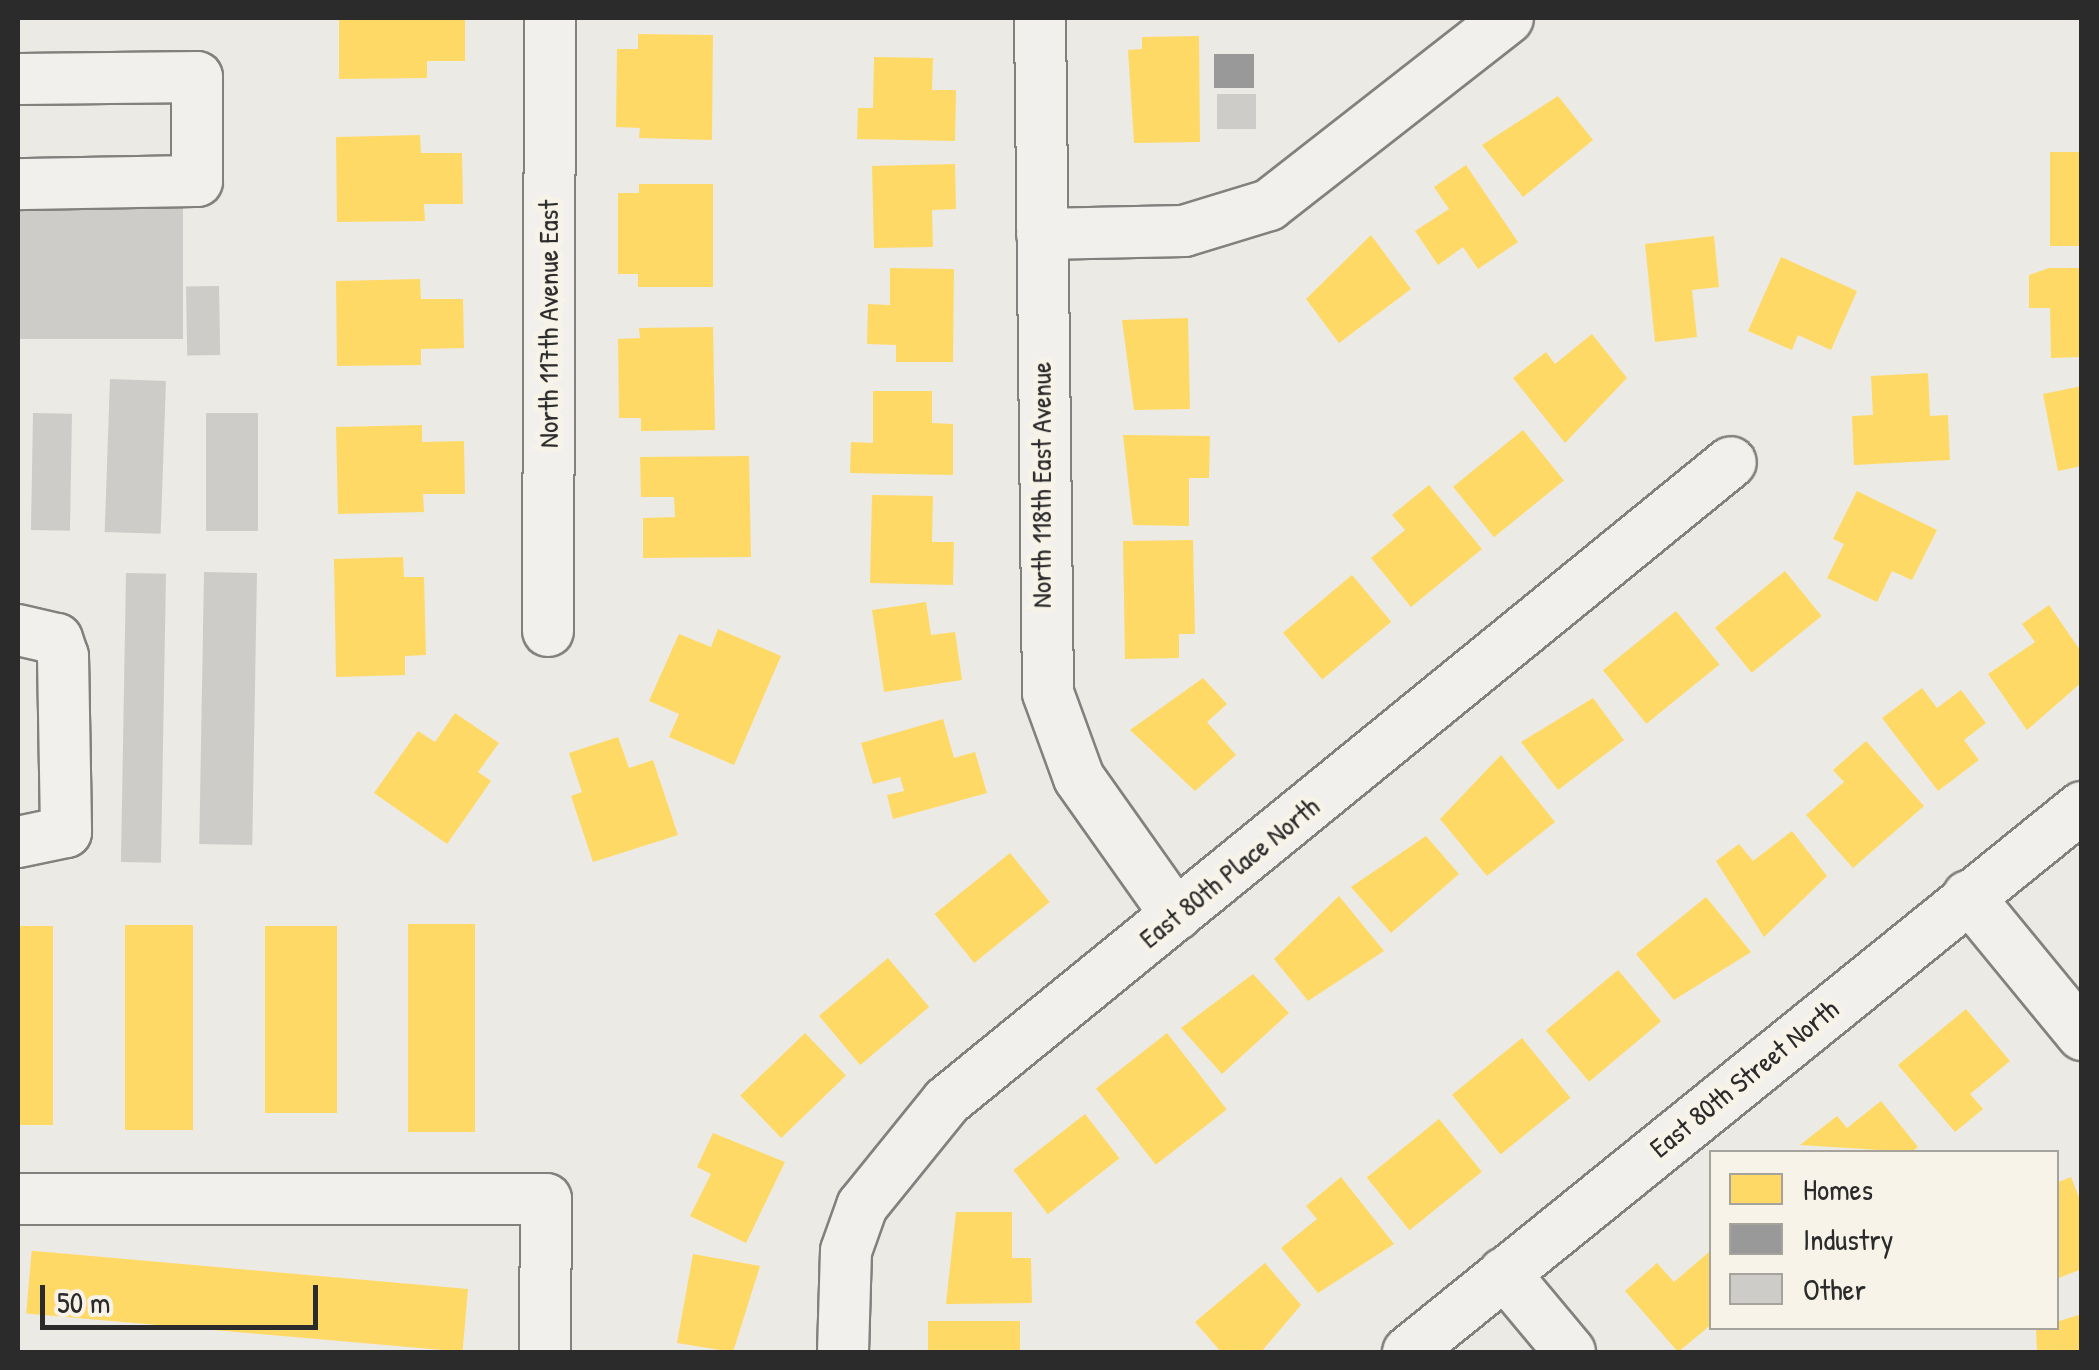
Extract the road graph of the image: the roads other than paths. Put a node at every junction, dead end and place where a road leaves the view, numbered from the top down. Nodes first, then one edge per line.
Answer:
1 (550, 18) edge
2 (1040, 18) edge
3 (1508, 18) edge
4 (18, 79) edge
5 (18, 184) edge
6 (1042, 234) junction
7 (1731, 462) dead end
8 (18, 630) edge
9 (548, 631) dead end
10 (2082, 807) edge
11 (18, 842) edge
12 (1968, 896) junction
13 (1176, 914) junction
14 (2082, 1035) edge
15 (18, 1200) edge
16 (1504, 1273) junction
17 (545, 1352) edge
18 (843, 1352) edge
19 (1408, 1352) edge
20 (1570, 1352) edge

1 - 9 street, North 117th Avenue East
2 - 6 street, North 118th East Avenue
3 - 6 street
4 - 5 street
6 - 13 street, North 118th East Avenue
7 - 13 street, East 80th Place North
8 - 11 street
10 - 12 street, East 80th Street North
12 - 14 street
12 - 16 street, East 80th Street North
13 - 18 street, East 80th Place North
15 - 17 street
16 - 19 street, East 80th Street North
16 - 20 street

